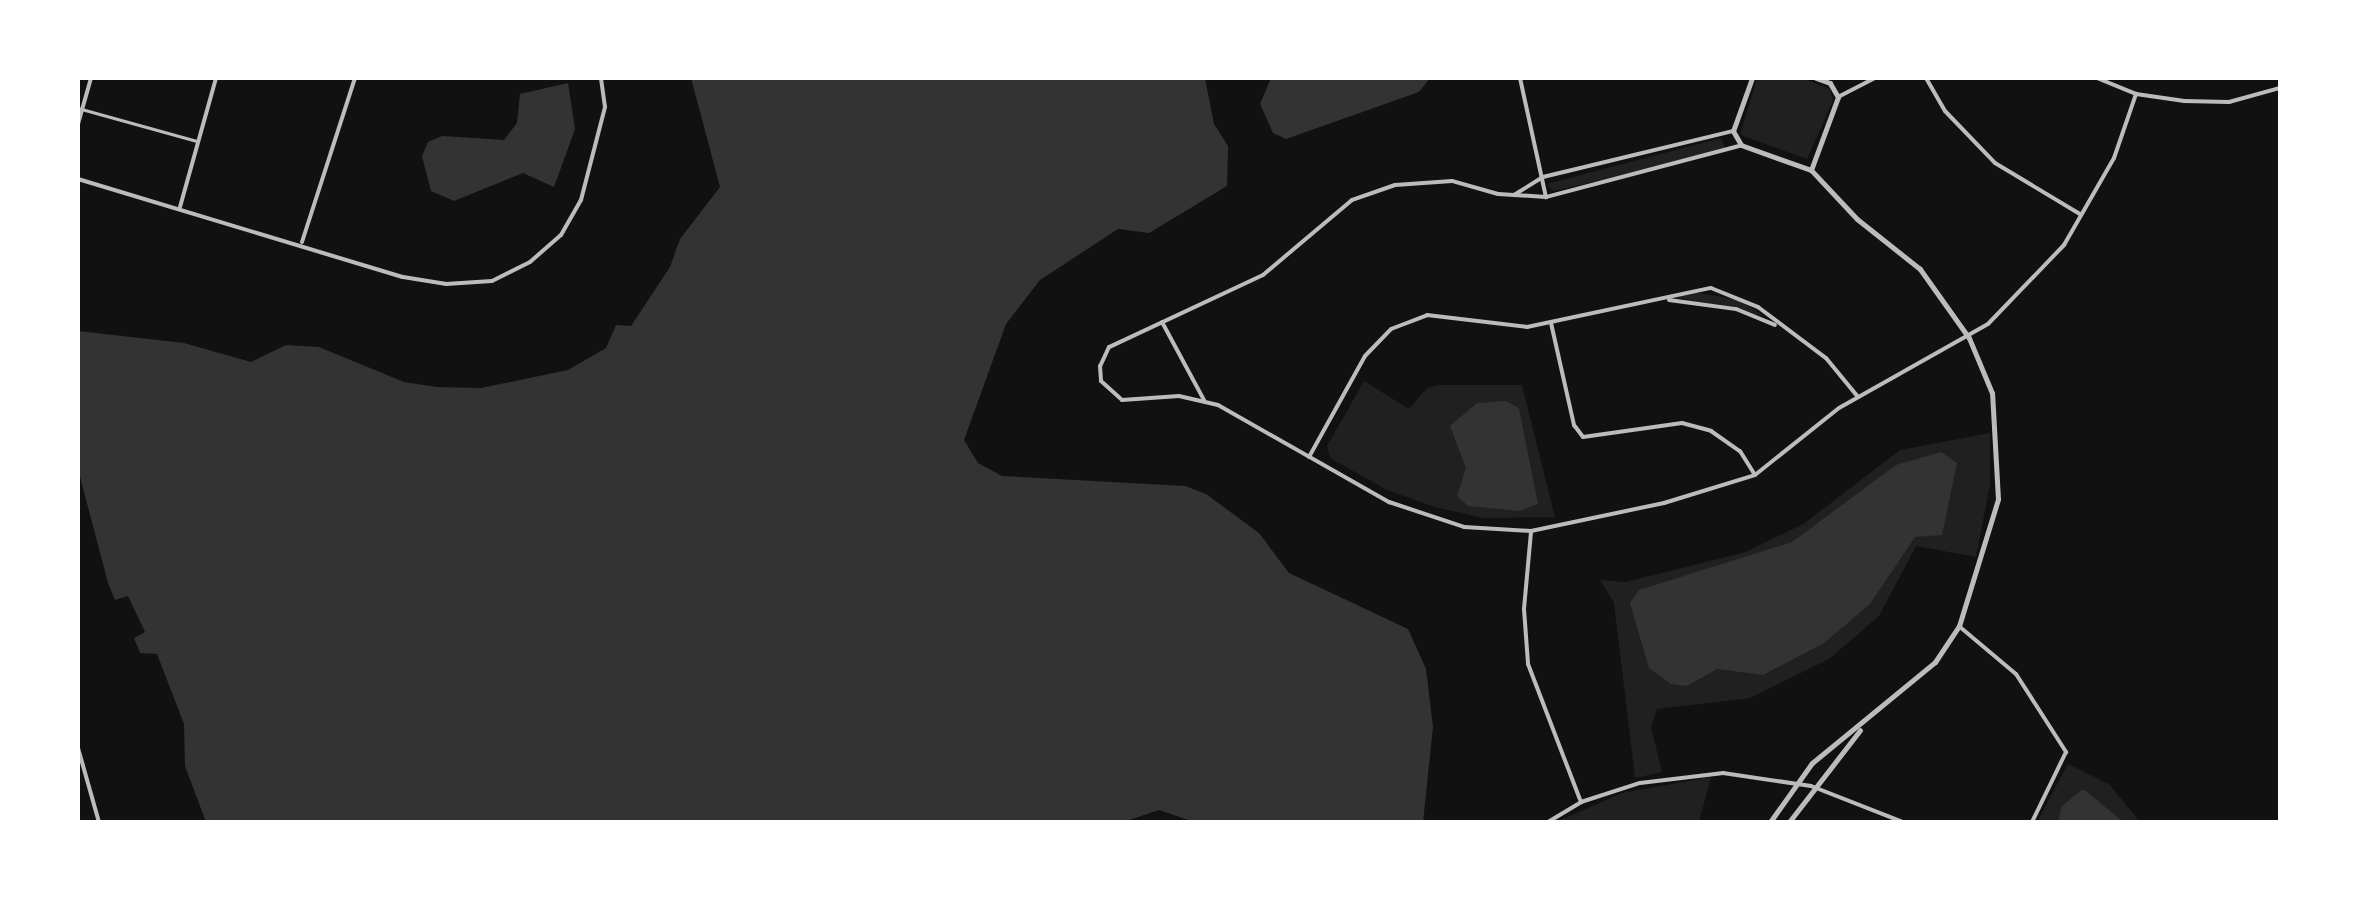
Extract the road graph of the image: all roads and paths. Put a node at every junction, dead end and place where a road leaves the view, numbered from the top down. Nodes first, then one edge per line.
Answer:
1 (91, 78) edge
2 (216, 78) edge
3 (354, 78) edge
4 (601, 78) edge
5 (1520, 78) edge
6 (1752, 78) edge
7 (1816, 78) edge
8 (1840, 78) edge
9 (1875, 78) edge
10 (1926, 78) edge
11 (2097, 78) edge
12 (1830, 83) junction
13 (2280, 88) edge
14 (2136, 94) junction
15 (1838, 98) junction
16 (80, 109) edge
17 (78, 124) edge
18 (1733, 130) junction
19 (198, 142) junction
20 (1741, 145) junction
21 (1811, 170) junction
22 (1543, 178) junction
23 (78, 179) edge
24 (1512, 196) junction
25 (1546, 197) junction
26 (180, 207) junction
27 (2082, 216) junction
28 (302, 242) junction
29 (1664, 299) junction
30 (1162, 322) junction
31 (1551, 322) junction
32 (1778, 326) junction
33 (1969, 338) junction
34 (1858, 397) junction
35 (1204, 400) junction
36 (1310, 457) junction
37 (1755, 475) junction
38 (1531, 531) junction
39 (1959, 626) junction
40 (1869, 721) junction
41 (78, 748) edge
42 (1796, 783) junction
43 (1811, 786) junction
44 (1581, 802) junction
45 (99, 822) edge
46 (1548, 822) edge
47 (1770, 822) edge
48 (1789, 822) edge
49 (1903, 822) edge
50 (2032, 822) edge

1 - 16 street
2 - 19 street
3 - 28 street
4 - 28 street
5 - 22 street
6 - 18 street
7 - 12 street
8 - 12 street
9 - 15 street
10 - 27 street
11 - 14 street
12 - 15 street
13 - 14 street
14 - 27 street
15 - 21 street
16 - 17 street
16 - 19 lane
18 - 20 street
18 - 22 street
19 - 26 street
20 - 21 street
20 - 25 street
21 - 33 street
22 - 24 street
22 - 25 street
23 - 26 street
24 - 25 street
24 - 30 street
26 - 28 street
27 - 33 street
29 - 31 street
29 - 32 street
29 - 32 street
30 - 35 street
30 - 35 street
31 - 36 street
31 - 37 street
32 - 34 street
33 - 34 street
33 - 39 street
34 - 37 street
35 - 36 street
36 - 38 street
37 - 38 street
38 - 44 street
39 - 40 street
39 - 50 street
40 - 42 street
40 - 43 street
41 - 45 street
42 - 43 street
42 - 44 street
42 - 47 street
43 - 48 street
43 - 49 street
44 - 46 street

